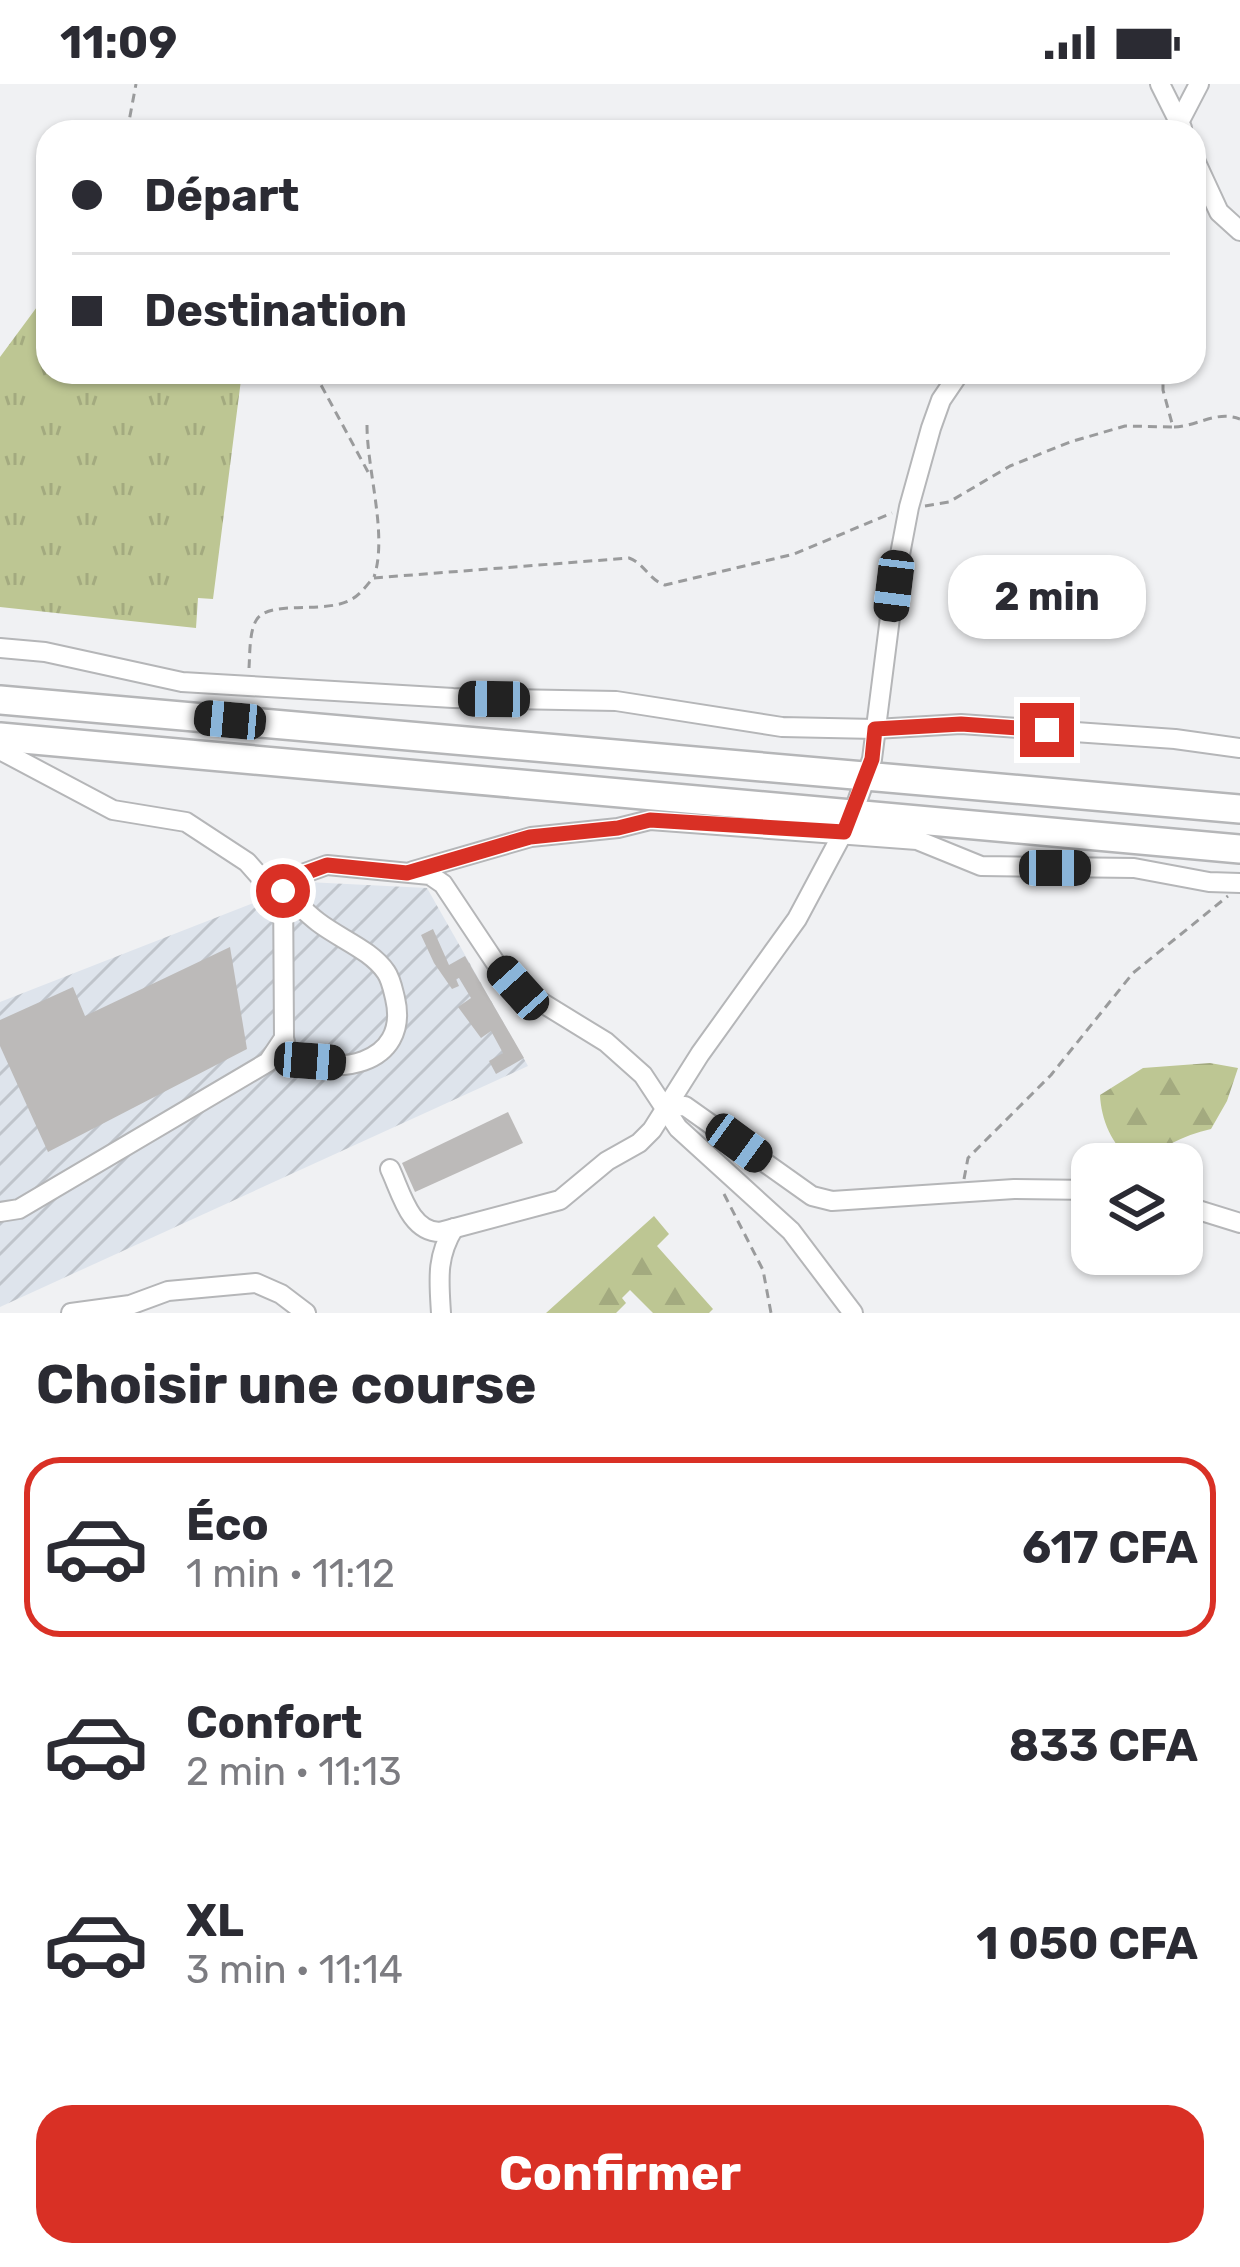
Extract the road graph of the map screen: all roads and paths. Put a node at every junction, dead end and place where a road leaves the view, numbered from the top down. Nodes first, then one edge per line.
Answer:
1 (136, 84) edge
2 (1160, 84) edge
3 (1199, 84) edge
4 (129, 120) edge
5 (1175, 120) edge
6 (1183, 120) edge
7 (1206, 184) edge
8 (1240, 231) edge
9 (320, 384) edge
10 (952, 384) edge
11 (1162, 384) edge
12 (1240, 419) edge
13 (367, 424) dead end
14 (1173, 427) junction
15 (369, 474) junction
16 (909, 507) junction
17 (373, 578) junction
18 (0, 648) edge
19 (247, 686) junction
20 (0, 700) edge
21 (875, 729) junction
22 (0, 737) edge
23 (1240, 748) edge
24 (0, 750) edge
25 (866, 776) junction
26 (1240, 809) edge
27 (848, 824) junction
28 (1240, 849) edge
29 (407, 873) junction
30 (283, 886) junction
31 (1240, 886) edge
32 (284, 1039) junction
33 (664, 1107) junction
34 (718, 1165) junction
35 (390, 1169) dead end
36 (1071, 1190) edge
37 (961, 1191) junction
38 (0, 1212) edge
39 (1203, 1212) edge
40 (1240, 1223) edge
41 (454, 1228) junction
42 (71, 1313) edge
43 (306, 1313) edge
44 (441, 1313) edge
45 (771, 1313) edge
46 (853, 1313) edge

1 - 4 path
2 - 5 street
3 - 6 street
7 - 8 street
9 - 15 path
10 - 16 street
11 - 14 path
12 - 14 path
13 - 15 path
14 - 16 path
15 - 17 path
16 - 17 path
16 - 21 street
17 - 19 path
18 - 19 street
19 - 21 street
20 - 25 highway
21 - 23 street
21 - 25 street
22 - 27 highway
24 - 30 street
25 - 26 highway
25 - 27 street
27 - 28 highway
27 - 29 street
27 - 31 street
27 - 33 street
29 - 30 street
29 - 33 street
30 - 32 street
30 - 32 street
31 - 37 path
32 - 38 street
33 - 34 street
33 - 37 street
33 - 41 street
34 - 45 path
34 - 46 street
35 - 41 street
36 - 37 street
39 - 40 street
41 - 44 street
42 - 43 street

